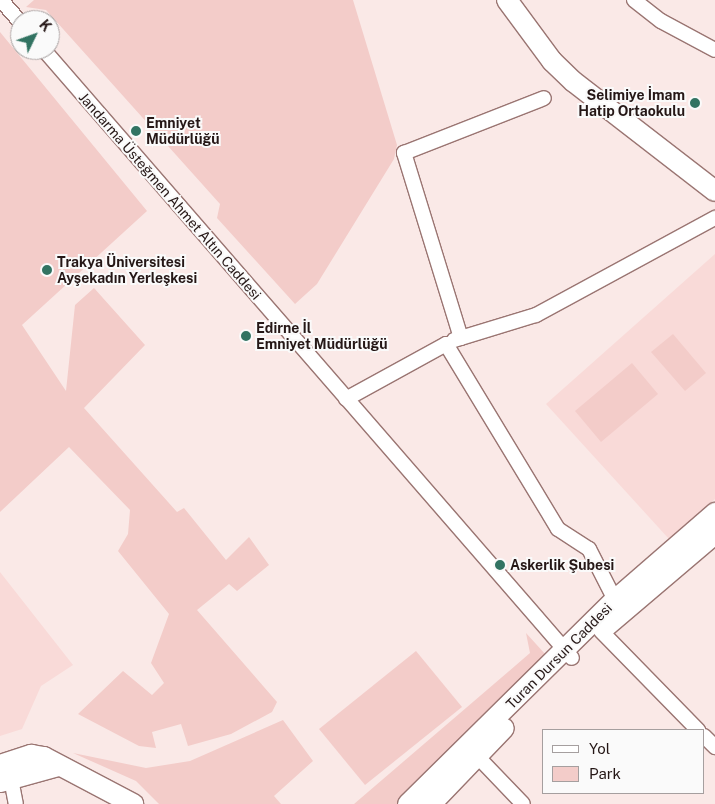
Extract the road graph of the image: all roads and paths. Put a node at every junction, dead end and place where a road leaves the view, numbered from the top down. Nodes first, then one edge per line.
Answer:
1 (1, 0) edge
2 (507, 0) edge
3 (634, 0) edge
4 (10, 10) edge
5 (715, 50) edge
6 (53, 60) edge
7 (544, 98) dead end
8 (713, 188) edge
9 (715, 218) edge
10 (462, 338) junction
11 (446, 344) junction
12 (346, 399) junction
13 (715, 513) edge
14 (715, 534) edge
15 (615, 600) junction
16 (601, 631) junction
17 (568, 654) junction
18 (697, 729) edge
19 (705, 737) edge
20 (715, 747) edge
21 (477, 756) junction
22 (4, 776) edge
23 (16, 804) edge
24 (133, 804) edge
25 (408, 804) edge
26 (431, 804) edge
27 (523, 804) edge

1 - 4 street
2 - 8 main road
3 - 5 street
6 - 12 street, Jandarma Üsteğmen Ahmet Altın Caddesi
7 - 10 street
9 - 10 street
10 - 11 street
11 - 12 street
11 - 15 street
12 - 17 street, Jandarma Üsteğmen Ahmet Altın Caddesi
13 - 15 main road, Turan Dursun Caddesi
14 - 16 main road, Turan Dursun Caddesi
15 - 17 main road, Turan Dursun Caddesi
16 - 17 main road, Turan Dursun Caddesi
16 - 18 street
17 - 21 main road, Turan Dursun Caddesi
17 - 25 main road, Turan Dursun Caddesi
19 - 20 street
21 - 26 main road, Turan Dursun Caddesi
21 - 27 street
22 - 23 street
22 - 24 main road

